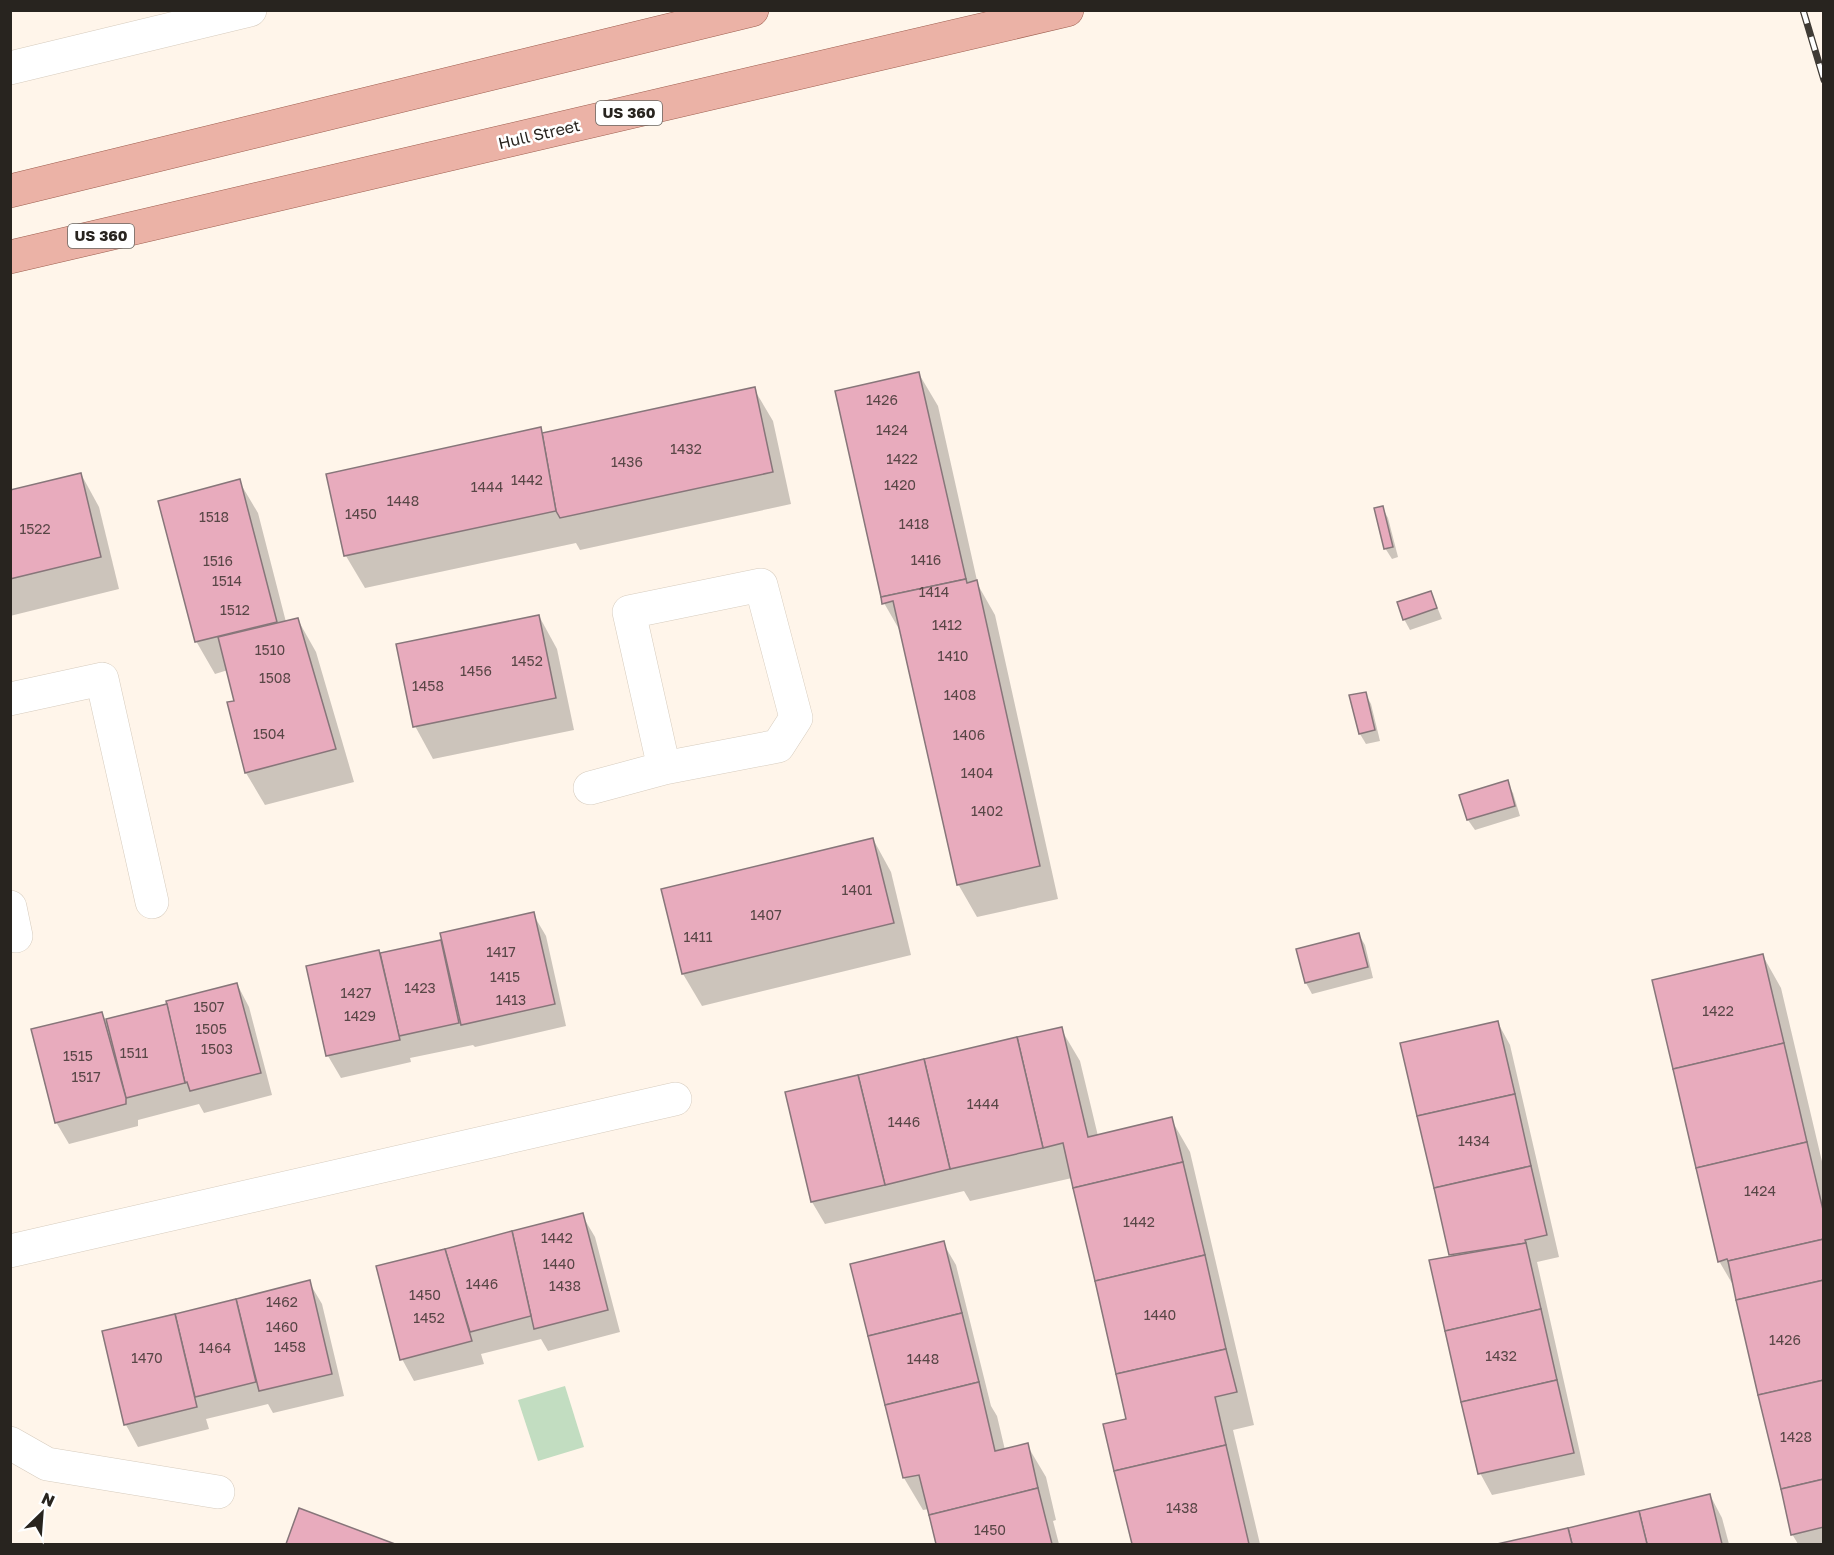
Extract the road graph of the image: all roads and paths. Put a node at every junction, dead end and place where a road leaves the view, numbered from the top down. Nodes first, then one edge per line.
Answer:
1 (250, 10) edge
2 (752, 10) edge
3 (1067, 10) edge
4 (10, 68) edge
5 (10, 191) edge
6 (10, 257) edge
7 (10, 699) edge
8 (664, 768) junction
9 (590, 788) dead end
10 (152, 902) dead end
11 (675, 1098) dead end
12 (10, 1251) edge
13 (10, 1443) edge
14 (218, 1492) dead end

1 - 4 street
2 - 5 main road
3 - 6 main road, Hull Street / US 360
7 - 10 street
8 - 8 street
8 - 9 street
11 - 12 street
13 - 14 street

